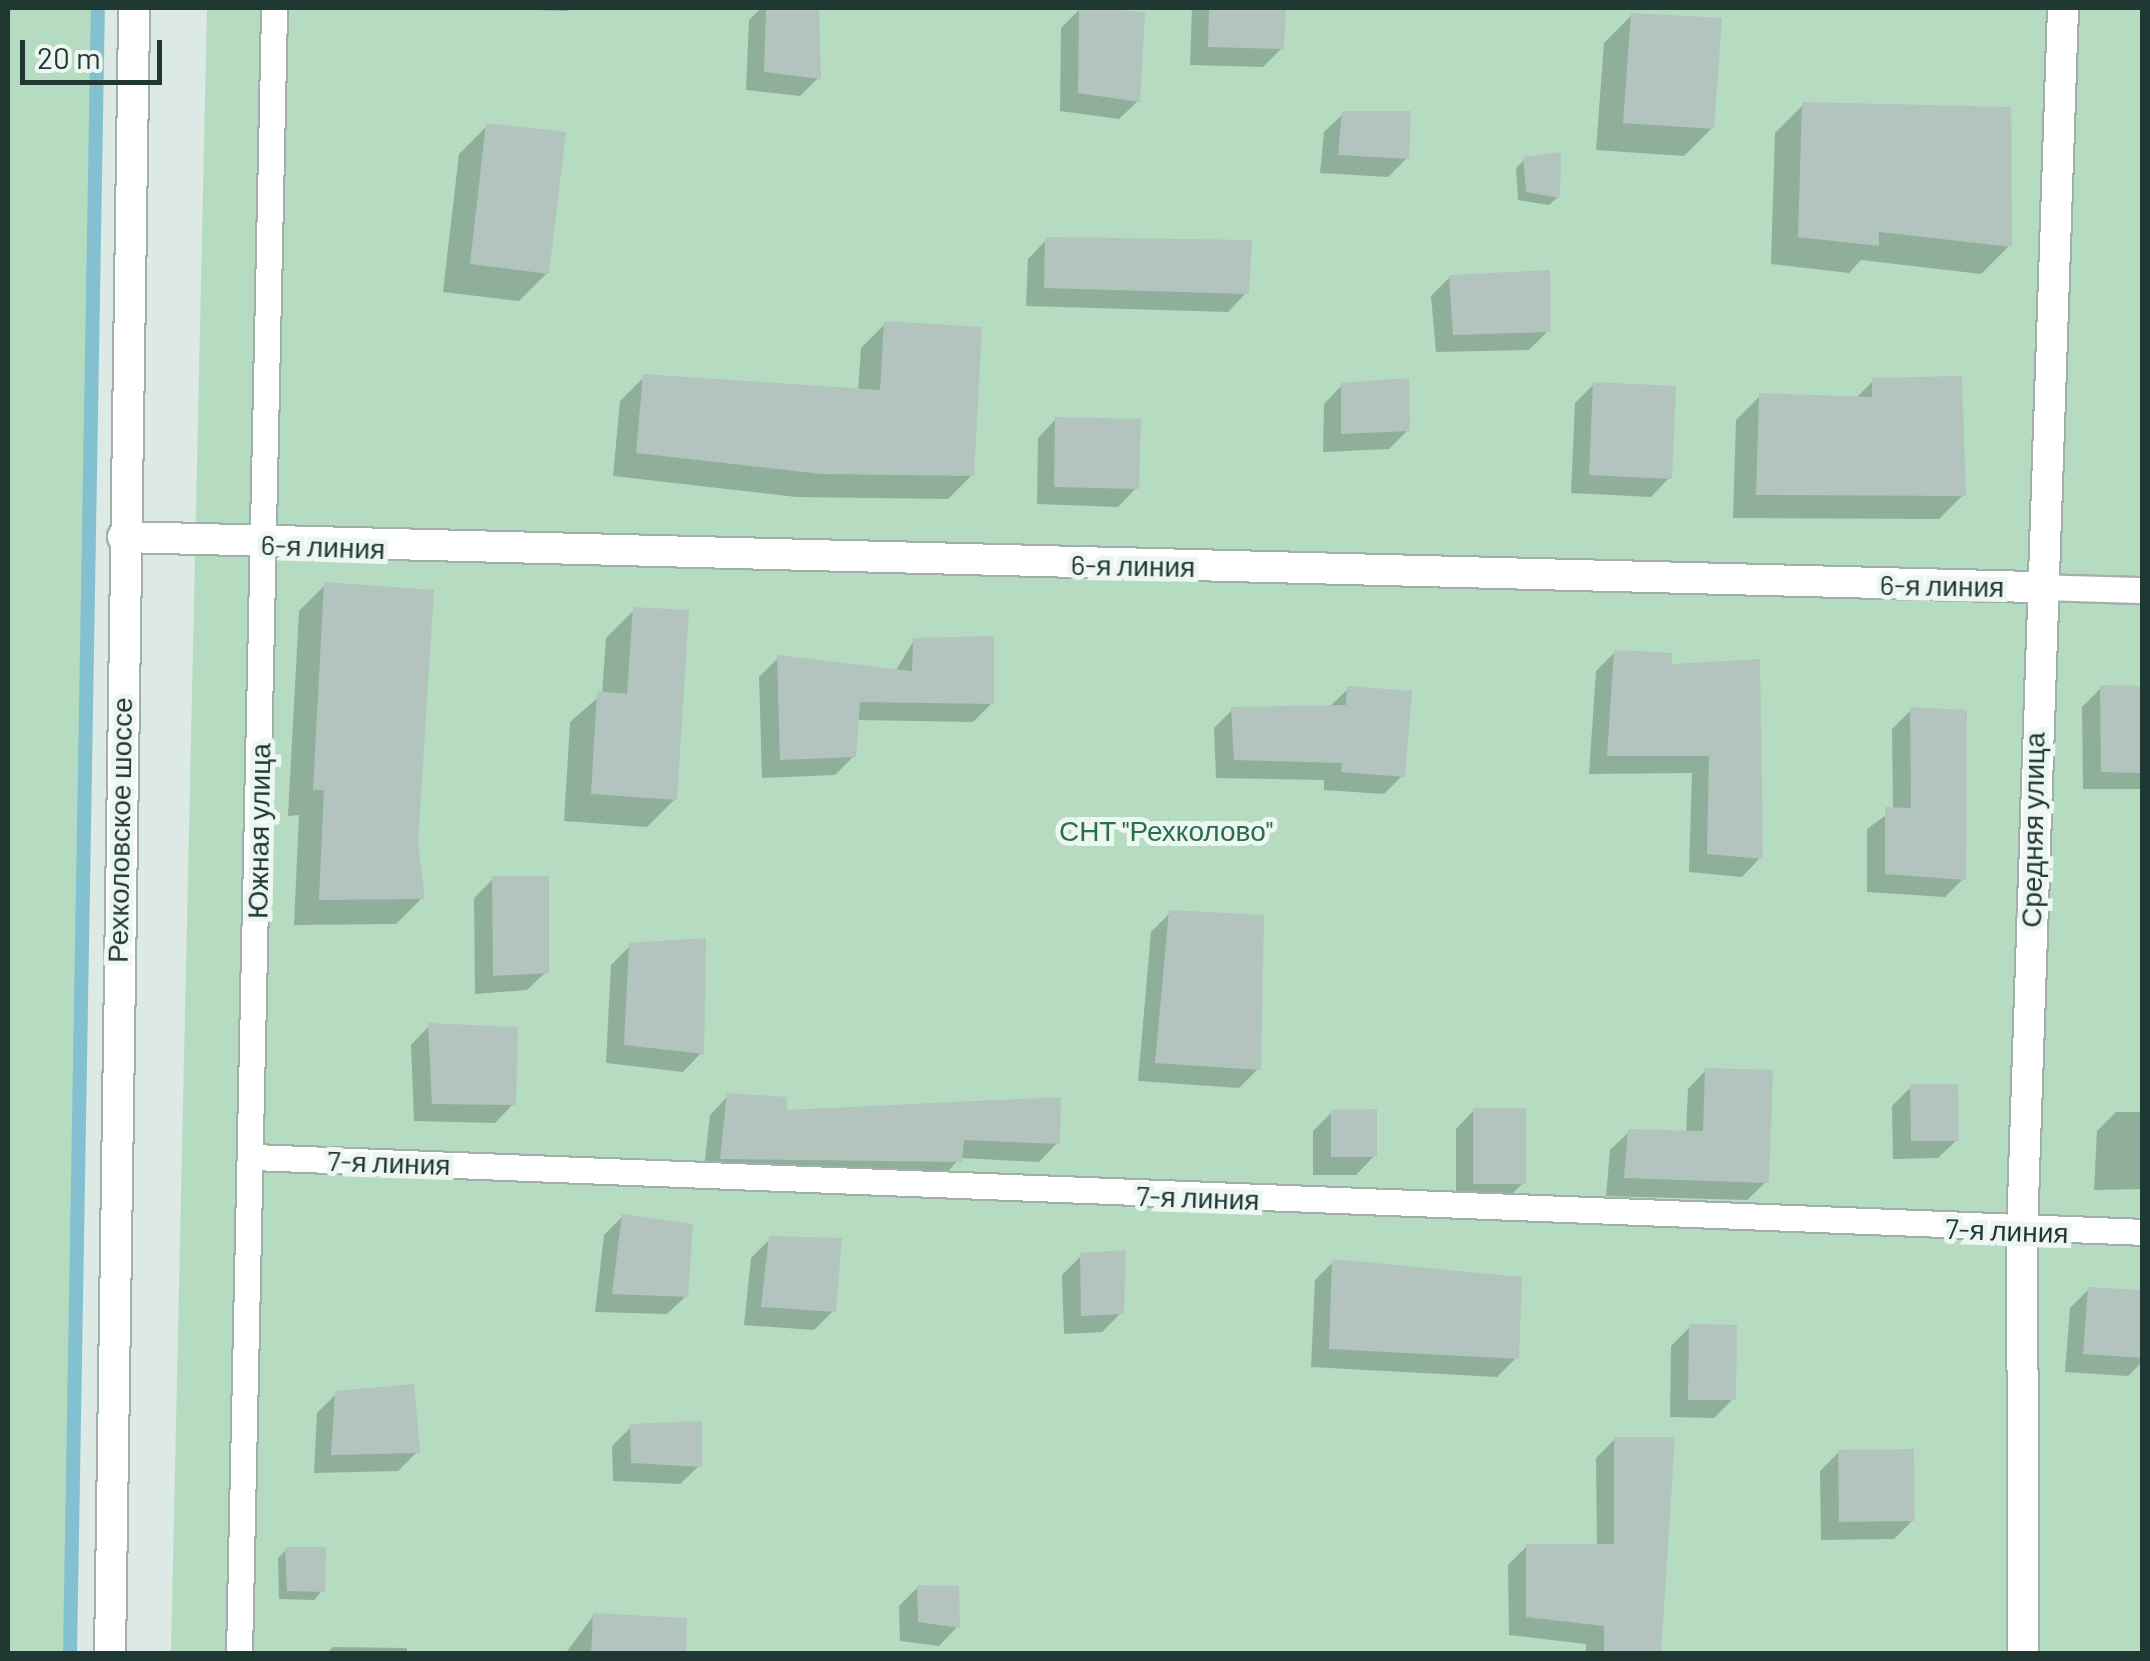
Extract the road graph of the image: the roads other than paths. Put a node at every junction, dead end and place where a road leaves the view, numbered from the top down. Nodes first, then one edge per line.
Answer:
1 (134, 8) edge
2 (274, 8) edge
3 (2063, 8) edge
4 (123, 537) junction
5 (262, 544) junction
6 (2038, 587) junction
7 (2142, 590) edge
8 (253, 1157) junction
9 (2022, 1232) junction
10 (2142, 1232) edge
11 (110, 1654) edge
12 (239, 1654) edge
13 (2023, 1654) edge

1 - 4 street, Рехколовское шоссе
2 - 5 lane, Южная улица
3 - 6 street, Средняя улица
4 - 5 street, 6-я линия
4 - 11 street, Рехколовское шоссе
5 - 6 street, 6-я линия
5 - 8 lane, Южная улица
6 - 7 lane, 6-я линия
6 - 9 street, Средняя улица
8 - 9 lane, 7-я линия
8 - 12 lane, Южная улица
9 - 10 lane, 7-я линия
9 - 13 street, Средняя улица

